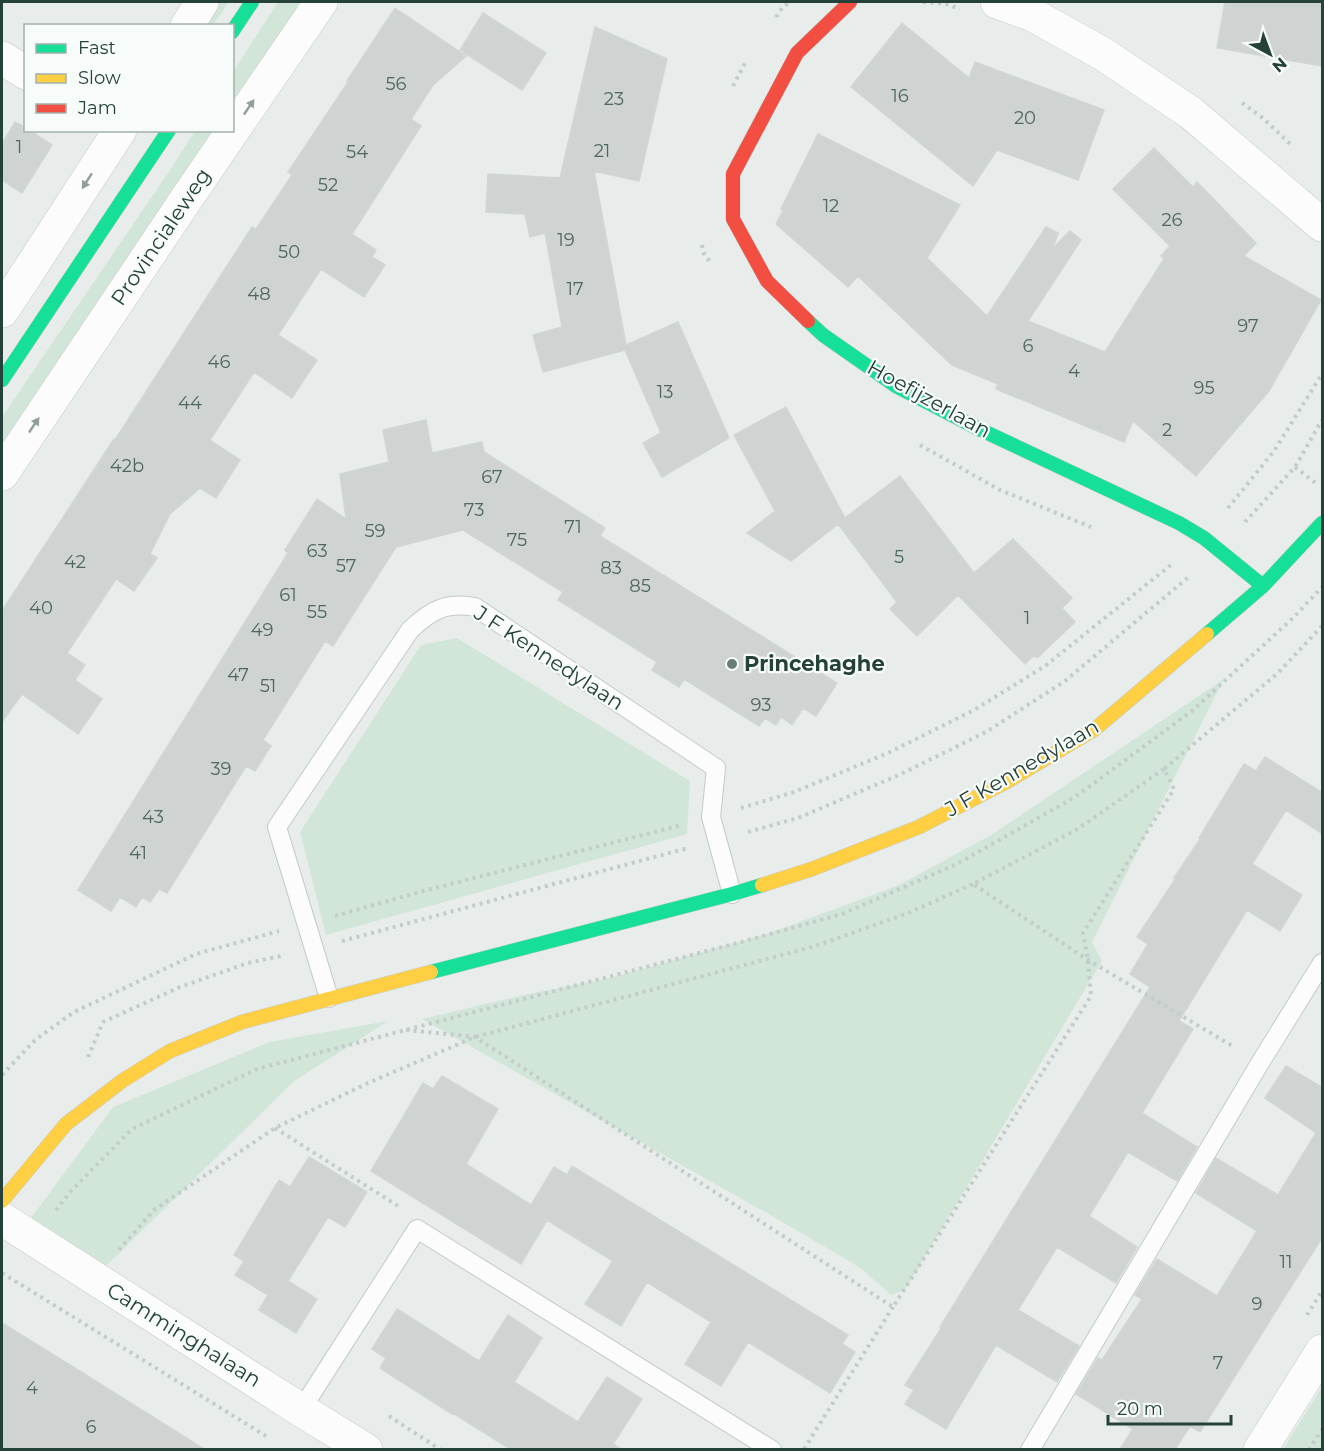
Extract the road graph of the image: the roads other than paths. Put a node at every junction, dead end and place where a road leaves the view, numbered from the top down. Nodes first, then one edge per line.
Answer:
1 (202, 2) edge
2 (252, 2) edge
3 (321, 2) edge
4 (850, 2) edge
5 (997, 2) edge
6 (188, 24) edge
7 (234, 29) edge
8 (2, 58) edge
9 (24, 72) edge
10 (234, 129) edge
11 (118, 132) edge
12 (168, 132) edge
13 (232, 132) edge
14 (1323, 225) edge
15 (2, 311) edge
16 (2, 380) edge
17 (2, 474) edge
18 (1323, 523) edge
19 (1263, 586) junction
20 (732, 894) junction
21 (1323, 963) edge
22 (329, 998) junction
23 (2, 1201) edge
24 (2, 1219) edge
25 (1323, 1351) edge
26 (301, 1410) junction
27 (366, 1449) edge
28 (772, 1449) edge
29 (1030, 1449) edge
30 (1260, 1449) edge

1 - 6 street
2 - 7 street
10 -> 3 street, Provincialeweg
4 - 19 street, Hoefijzerlaan
5 - 14 street
8 - 9 street
11 -> 15 street
12 - 16 street
17 -> 13 street, Provincialeweg
18 - 19 street, J F Kennedylaan
19 - 20 street, J F Kennedylaan
20 - 22 street, J F Kennedylaan
20 - 22 lane, J F Kennedylaan
21 - 29 lane
22 - 23 street, J F Kennedylaan
24 - 26 street, Camminghalaan
25 - 30 street
26 - 27 street, Camminghalaan
26 - 28 lane

